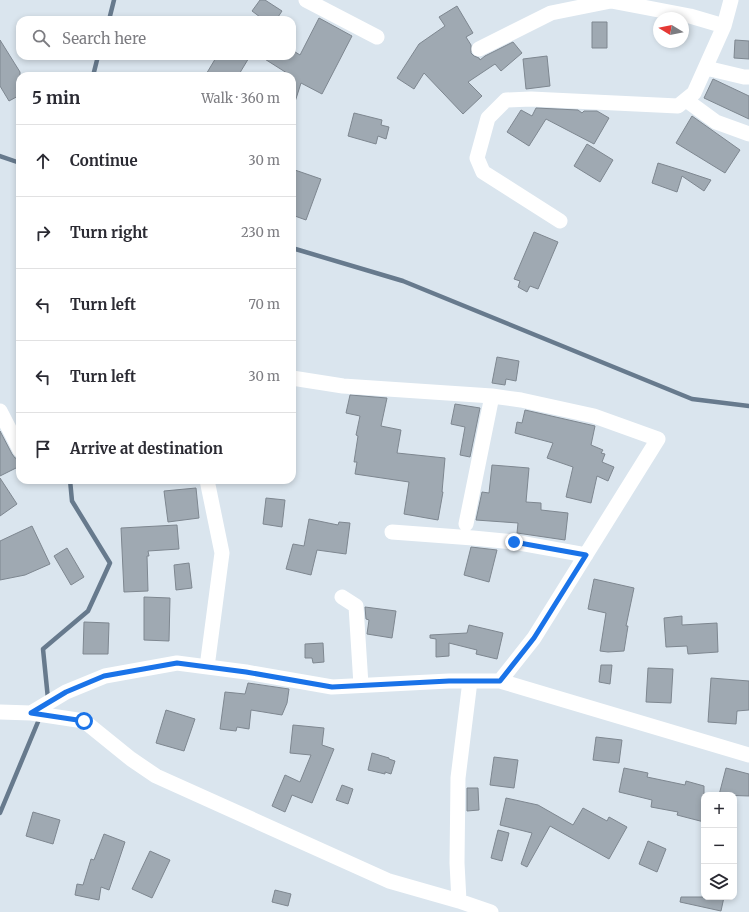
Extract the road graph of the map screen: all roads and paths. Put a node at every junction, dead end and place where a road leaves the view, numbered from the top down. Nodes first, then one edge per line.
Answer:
1 (306, 0) edge
2 (731, 0) edge
3 (724, 26) junction
4 (377, 37) dead end
5 (479, 49) dead end
6 (706, 68) junction
7 (749, 77) edge
8 (686, 100) junction
9 (749, 134) edge
10 (560, 221) dead end
11 (296, 379) edge
12 (492, 396) junction
13 (0, 410) edge
14 (16, 442) edge
15 (208, 484) edge
16 (466, 524) dead end
17 (392, 532) dead end
18 (586, 555) junction
19 (342, 597) dead end
20 (208, 667) junction
21 (470, 681) junction
22 (500, 681) junction
23 (361, 686) junction
24 (0, 712) edge
25 (31, 713) junction
26 (749, 755) edge
27 (458, 901) junction
28 (491, 912) edge

1 - 4 street
2 - 3 street
3 - 5 street
3 - 6 street
6 - 7 street
6 - 8 street
8 - 9 street
8 - 10 street
11 - 12 street
12 - 16 street
12 - 18 street
13 - 14 street
15 - 20 street
17 - 18 street
18 - 22 street
19 - 23 street
20 - 23 street
20 - 25 street
21 - 22 street
21 - 23 street
21 - 27 street
22 - 26 street
24 - 25 street
25 - 27 street
27 - 28 street

